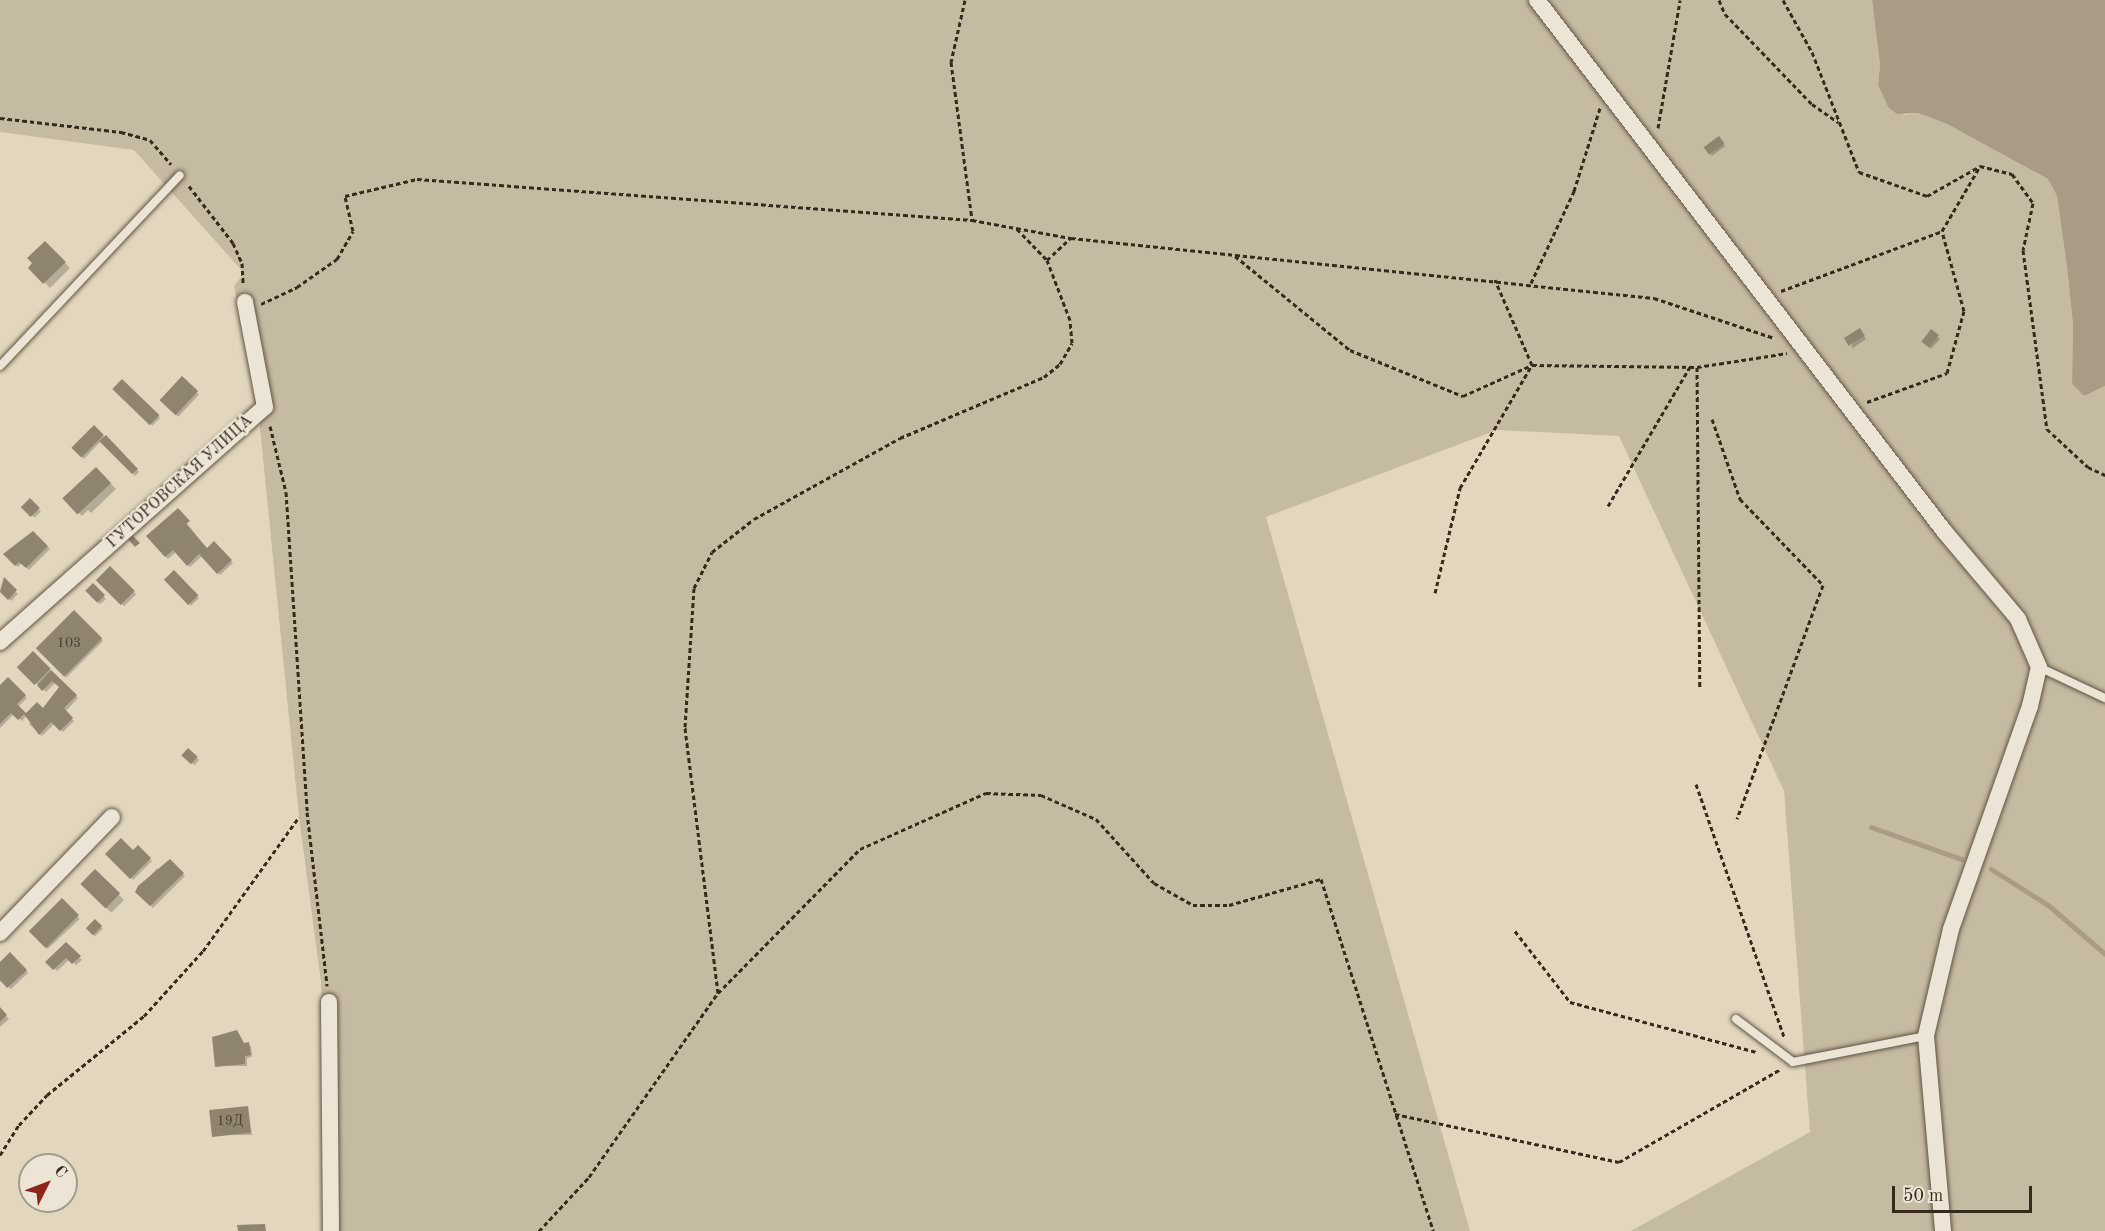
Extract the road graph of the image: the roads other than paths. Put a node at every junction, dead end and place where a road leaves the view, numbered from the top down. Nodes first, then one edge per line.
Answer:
1 (1537, 0) edge
2 (180, 175) road end
3 (245, 302) road end
4 (0, 366) edge
5 (0, 642) edge
6 (2039, 667) junction
7 (2105, 698) edge
8 (112, 817) dead end
9 (0, 933) edge
10 (328, 1002) road end
11 (1736, 1019) dead end
12 (1926, 1036) junction
13 (331, 1231) edge
14 (1942, 1231) edge

1 - 6 street
2 - 4 lane
3 - 5 street, ГУТОРОВСКАЯ УЛИЦА
6 - 7 lane
6 - 12 street
8 - 9 street
10 - 13 street
11 - 12 lane
12 - 14 street

